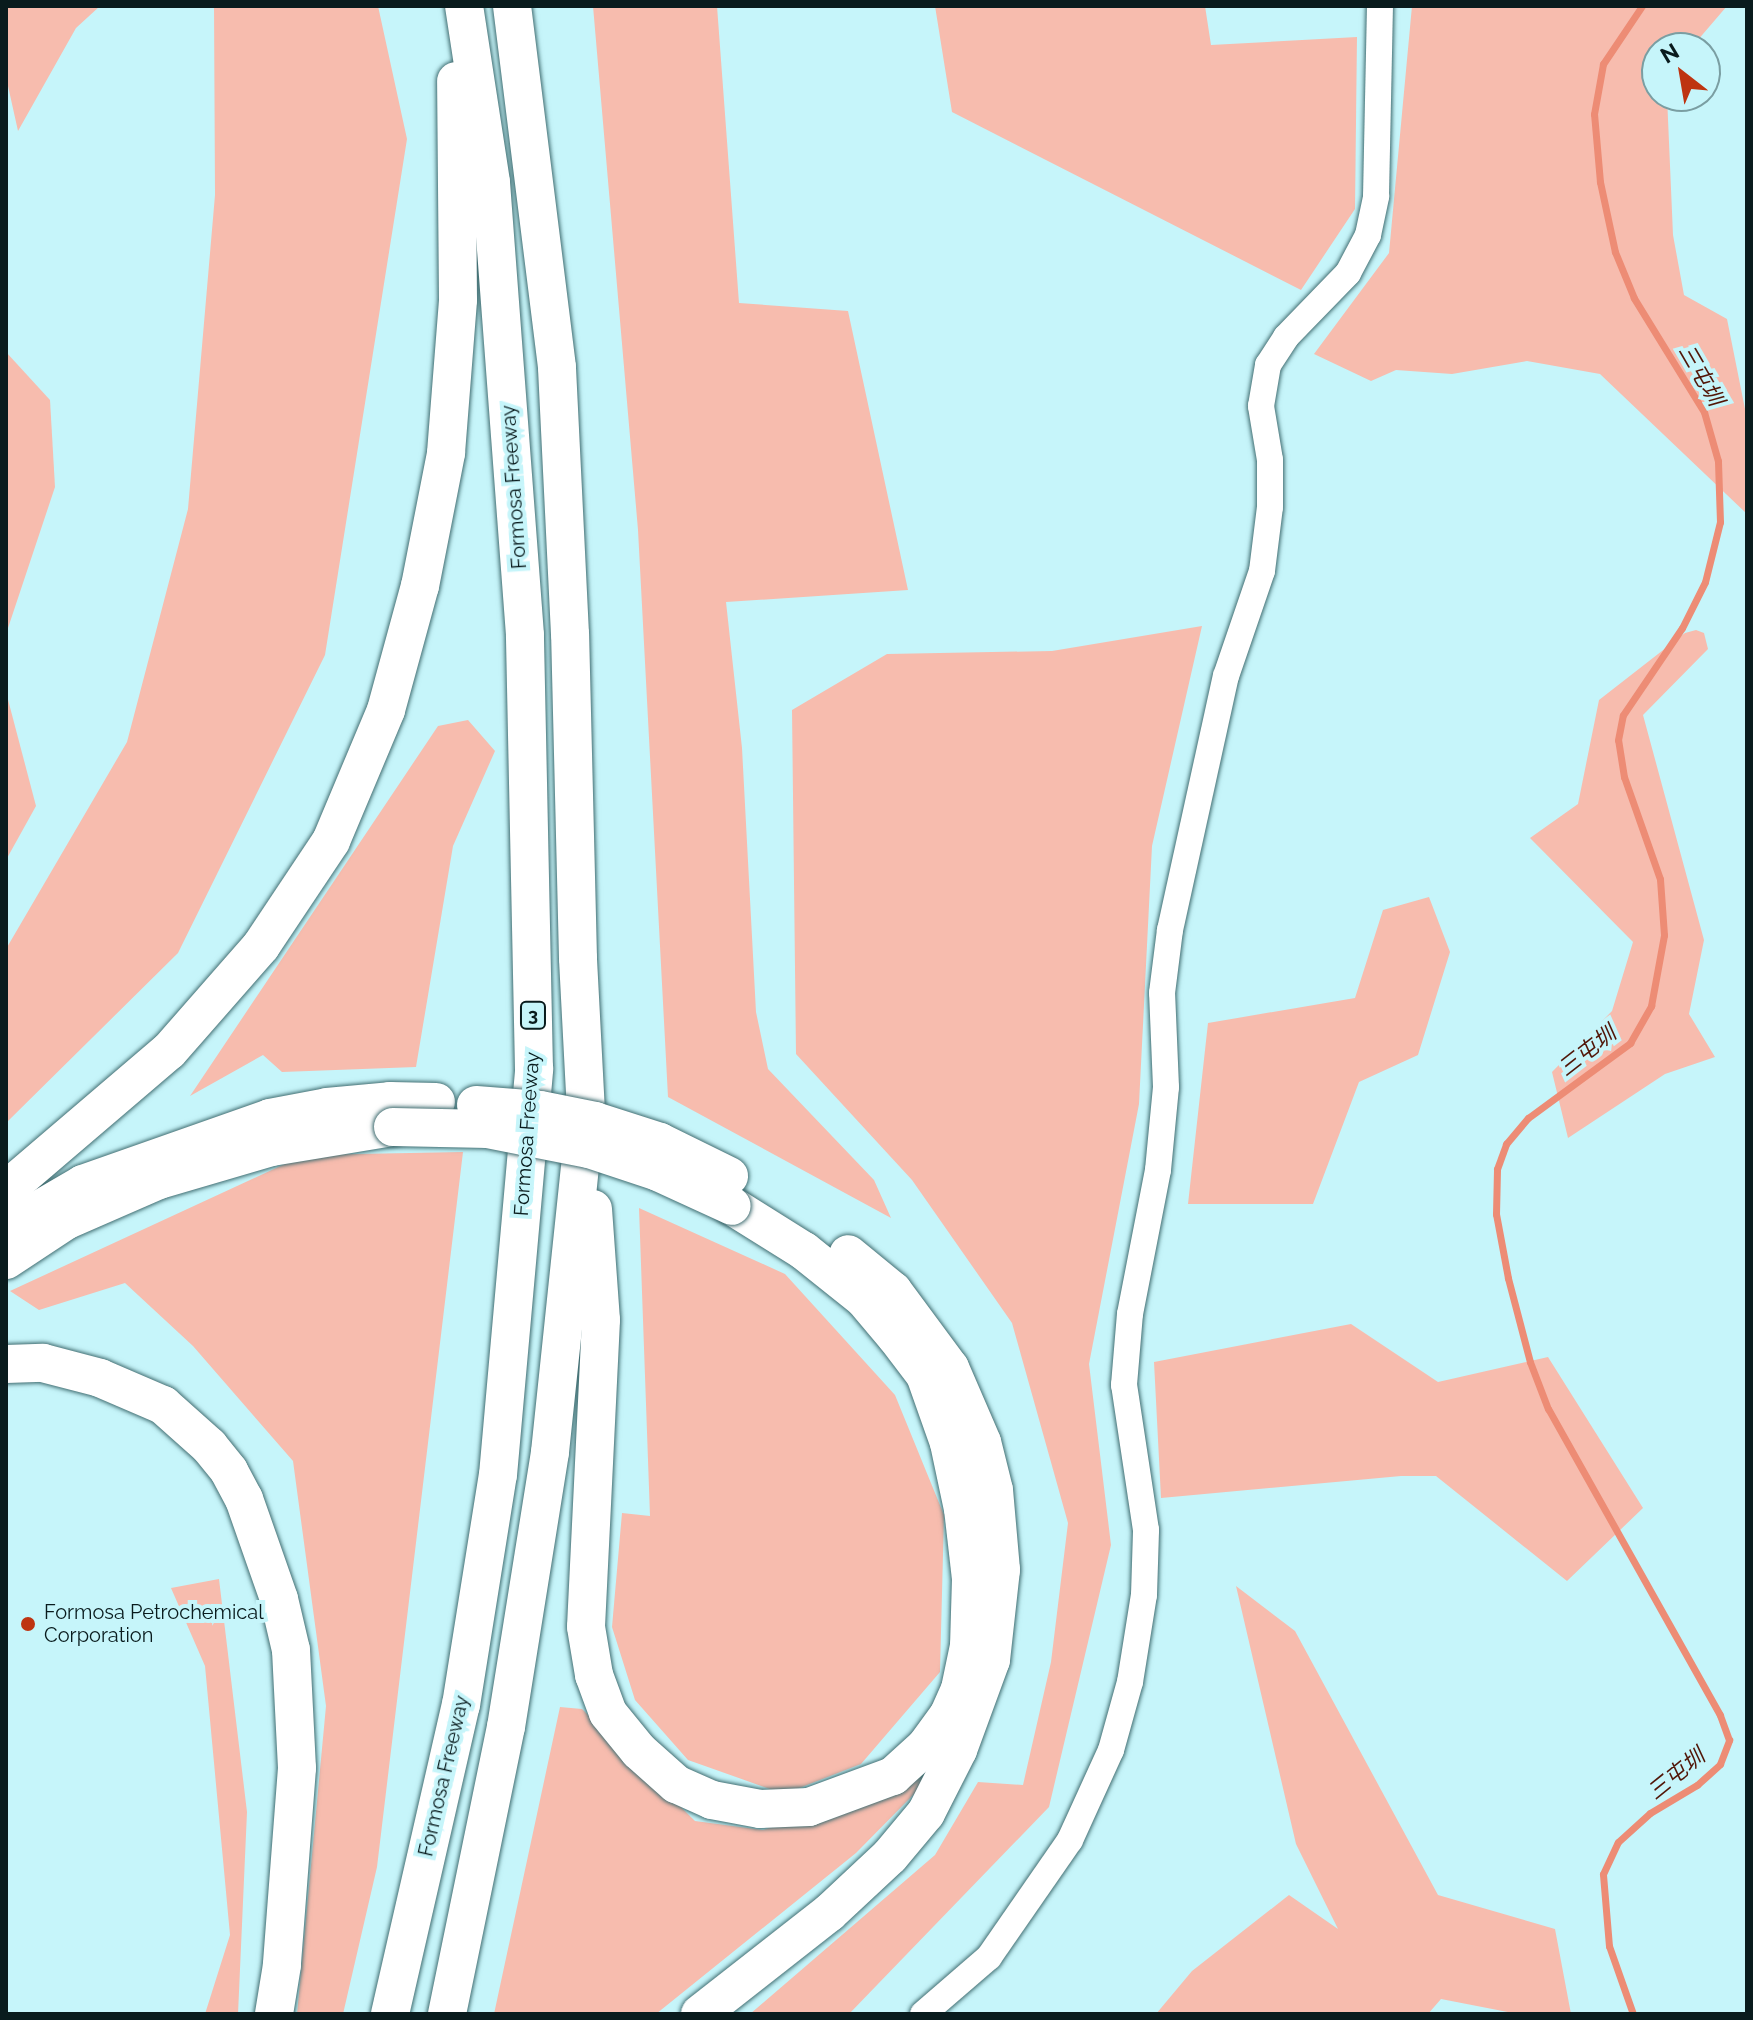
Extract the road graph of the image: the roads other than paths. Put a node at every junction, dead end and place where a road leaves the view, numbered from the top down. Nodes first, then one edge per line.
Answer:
1 (455, 6) edge
2 (464, 6) edge
3 (512, 6) edge
4 (1380, 6) edge
5 (586, 1112) junction
6 (6, 1190) edge
7 (730, 1191) junction
8 (6, 1229) edge
9 (6, 1260) edge
10 (6, 1364) edge
11 (274, 2014) edge
12 (390, 2014) edge
13 (447, 2014) edge
14 (700, 2014) edge
15 (923, 2014) edge

1 - 6 highway
2 - 12 highway, Formosa Freeway / 3
3 - 5 highway
4 - 15 street
5 - 7 highway
5 - 13 highway
7 - 8 highway, bridge
7 - 9 highway, bridge
7 - 14 highway
10 - 11 highway

